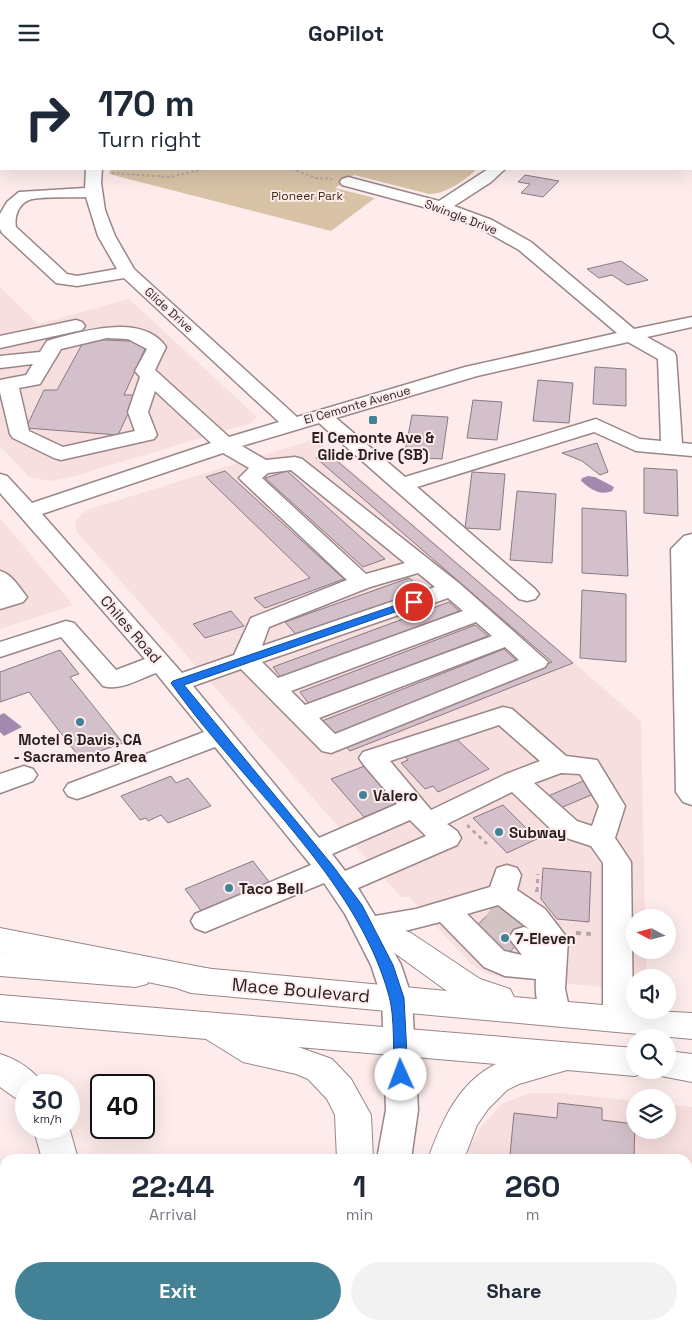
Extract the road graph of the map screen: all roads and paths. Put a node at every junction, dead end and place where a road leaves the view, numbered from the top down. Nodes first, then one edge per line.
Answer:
1 (201, 170) edge
2 (295, 170) edge
3 (496, 170) edge
4 (94, 171) edge
5 (348, 182) joint
6 (94, 192) junction
7 (440, 207) junction
8 (128, 272) junction
9 (692, 322) edge
10 (118, 333) junction
11 (631, 336) junction
12 (0, 342) edge
13 (47, 357) junction
14 (0, 362) edge
15 (150, 376) junction
16 (4, 385) edge
17 (321, 415) junction
18 (294, 424) junction
19 (225, 445) junction
20 (682, 449) edge
21 (262, 467) junction
22 (0, 480) edge
23 (401, 485) junction
24 (28, 511) junction
25 (692, 541) edge
26 (422, 565) junction
27 (0, 578) edge
28 (362, 582) junction
29 (452, 589) junction
30 (527, 594) dead end
31 (0, 602) edge
32 (479, 613) junction
33 (508, 638) junction
34 (0, 650) edge
35 (246, 659) junction
36 (160, 662) junction
37 (177, 683) junction
38 (275, 688) junction
39 (302, 715) junction
40 (221, 735) junction
41 (559, 764) junction
42 (515, 780) junction
43 (77, 790) dead end
44 (692, 796) edge
45 (421, 815) junction
46 (601, 839) junction
47 (328, 868) junction
48 (482, 900) junction
49 (205, 921) dead end
50 (369, 928) junction
51 (524, 938) tunnel mouth
52 (0, 941) edge
53 (0, 964) edge
54 (552, 969) junction
55 (210, 982) junction
56 (397, 998) junction
57 (0, 1008) edge
58 (555, 1012) junction
59 (618, 1019) junction
60 (210, 1025) junction
61 (692, 1026) edge
62 (400, 1041) junction
63 (569, 1056) junction
64 (626, 1061) edge
65 (676, 1066) edge
66 (0, 1068) edge
67 (692, 1068) edge
68 (15, 1079) edge
69 (54, 1139) edge
70 (59, 1154) edge
71 (355, 1154) edge
72 (395, 1154) edge
73 (448, 1154) edge

1 - 4 path
2 - 5 path
3 - 7 street
4 - 6 street, Glide Drive
5 - 7 street, Swingle Drive
6 - 8 street, Glide Drive
6 - 8 street
7 - 11 street, Swingle Drive
8 - 18 street, Glide Drive
9 - 11 street, El Cemonte Avenue
10 - 12 street
10 - 13 street
10 - 15 street
11 - 17 street, El Cemonte Avenue
11 - 20 street, Swingle Drive
13 - 14 street
13 - 16 street
15 - 16 street
15 - 19 street
17 - 18 street, El Cemonte Avenue
17 - 23 street
18 - 19 street, El Cemonte Avenue
19 - 21 street
19 - 24 street, El Cemonte Avenue
20 - 23 street
21 - 26 street
21 - 28 street
22 - 24 street, Chiles Road
23 - 30 street
24 - 36 street, Chiles Road
25 - 44 street
26 - 28 street
26 - 29 street
27 - 31 street
28 - 35 street
29 - 32 street
29 - 35 street
32 - 33 street
32 - 38 street
33 - 39 street
33 - 39 street
34 - 36 street
35 - 37 street
35 - 38 street
36 - 37 street, Chiles Road
37 - 40 street, Chiles Road
38 - 39 street
40 - 43 street
40 - 47 street, Chiles Road
41 - 42 street
41 - 45 street
41 - 46 street
42 - 45 street
42 - 46 street
45 - 47 street
45 - 47 street
46 - 59 street
47 - 49 street
47 - 50 street, Chiles Road
48 - 50 street
48 - 54 street
48 - 54 street
50 - 56 street, Chiles Road
50 - 58 main road
51 - 54 street
52 - 55 main road
53 - 55 main road, Mace Boulevard
54 - 58 street
55 - 56 main road, Mace Boulevard
56 - 58 main road, Mace Boulevard
56 - 62 street, Chiles Road
57 - 60 main road
58 - 59 main road, Mace Boulevard
59 - 61 main road, Mace Boulevard
60 - 62 main road
60 - 71 main road
62 - 63 main road
62 - 72 street, Chiles Road
63 - 64 main road
63 - 73 main road
65 - 67 main road
66 - 68 main road
69 - 70 main road

